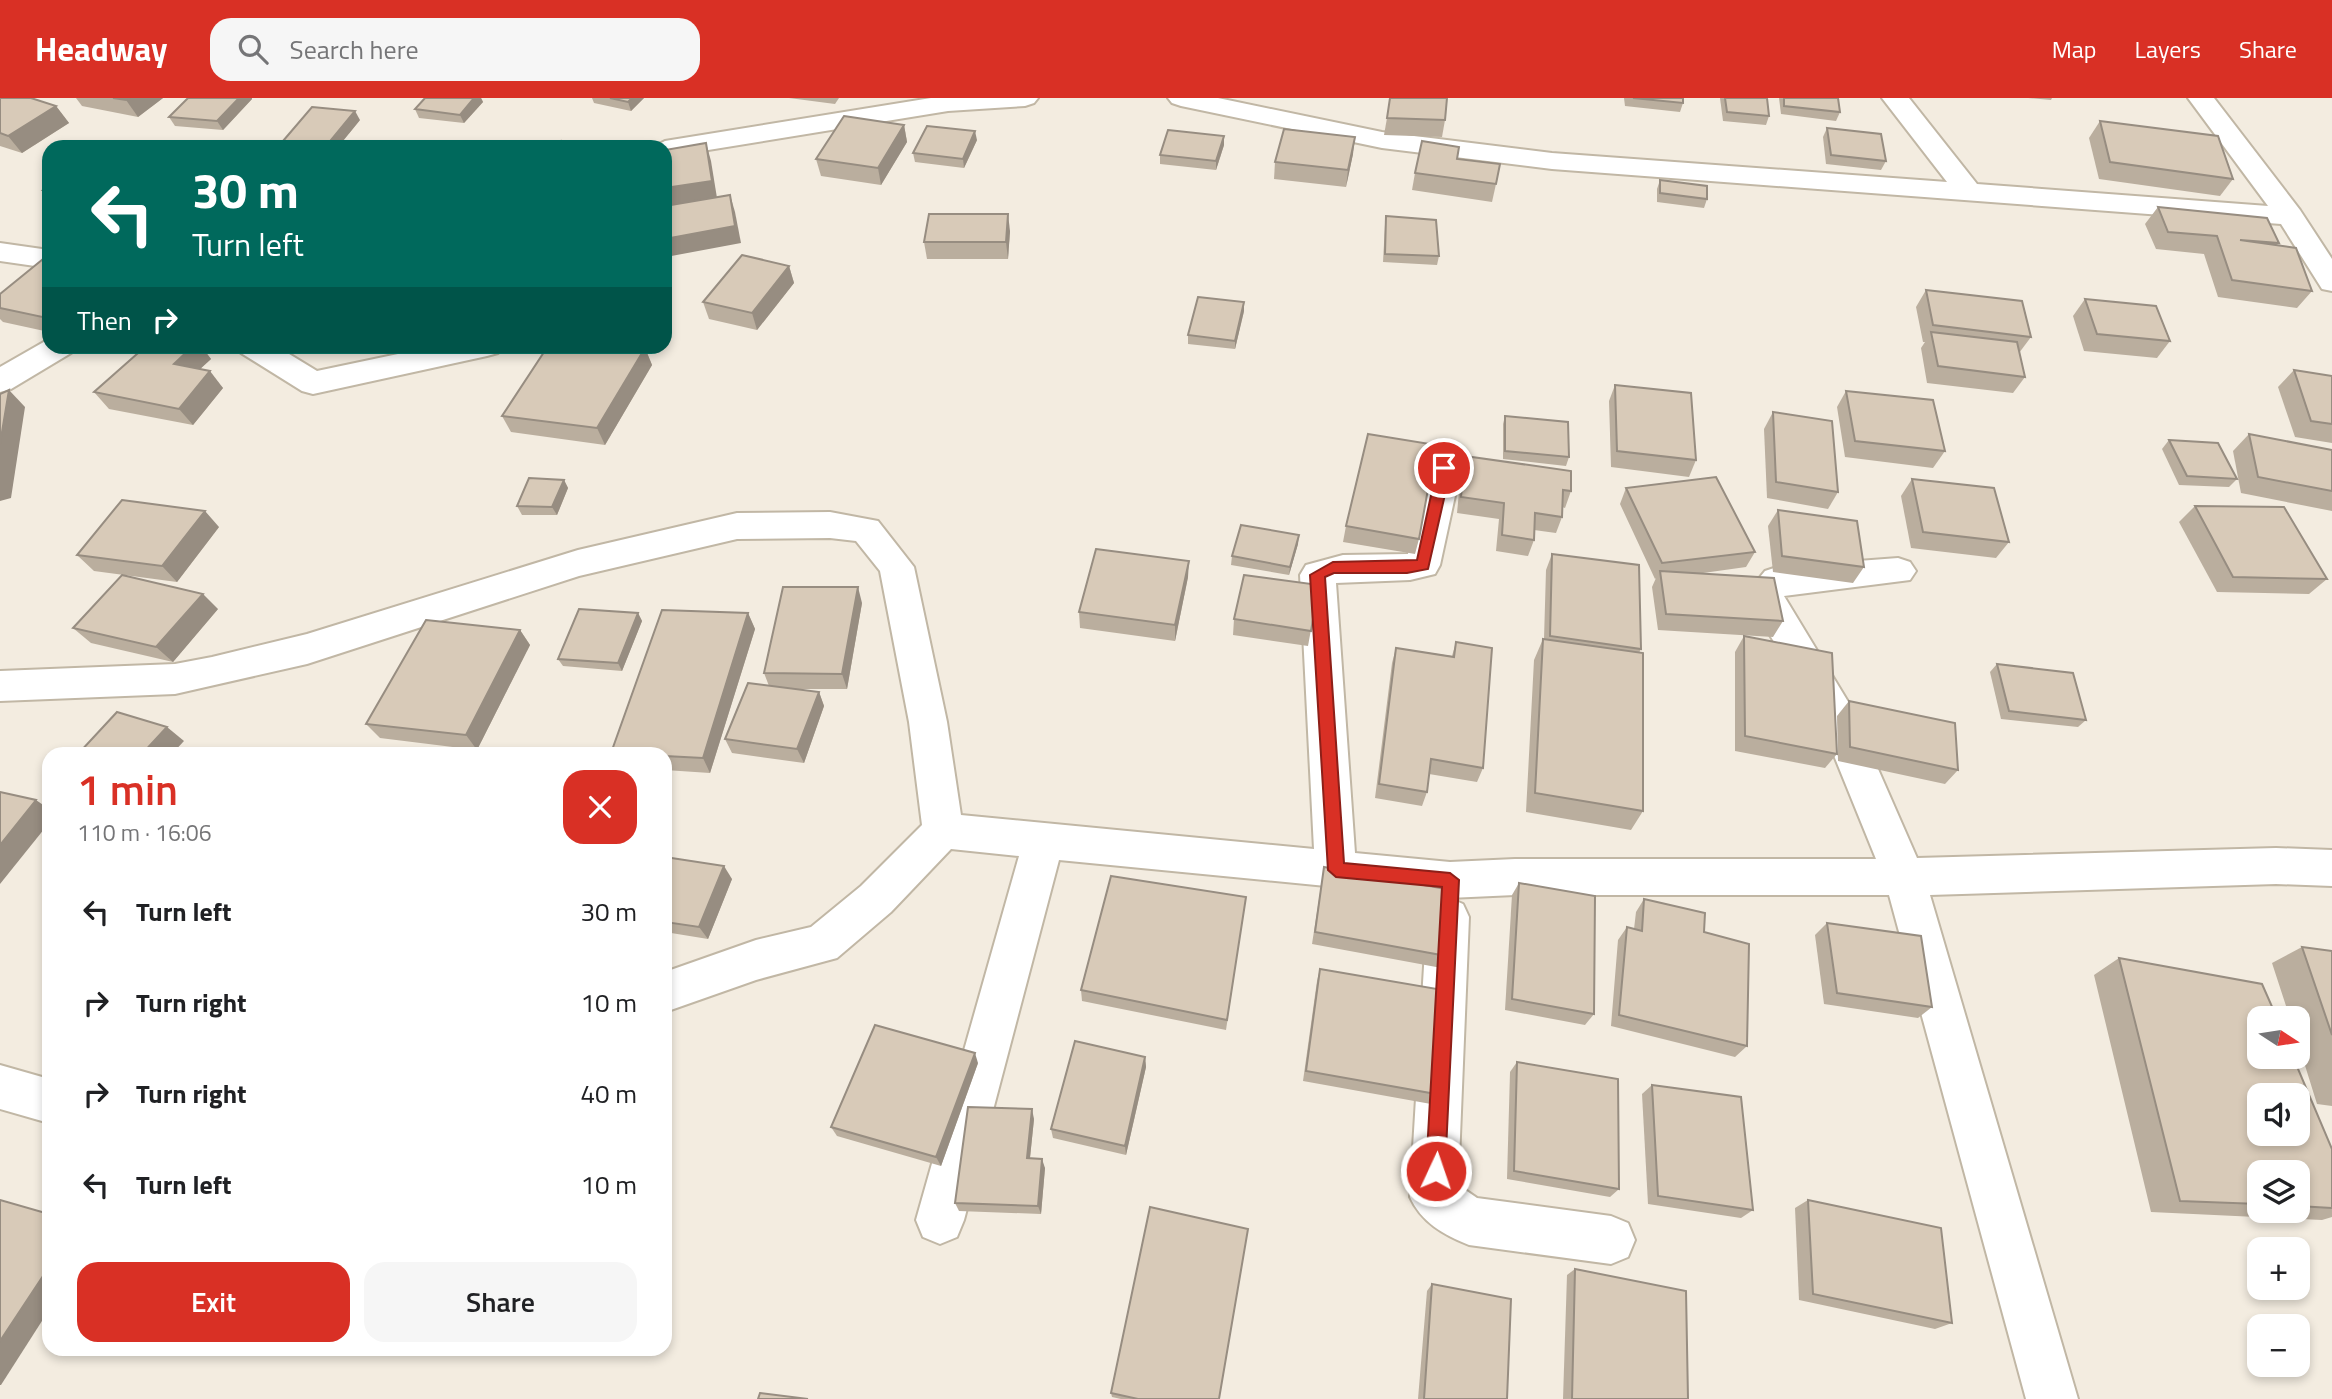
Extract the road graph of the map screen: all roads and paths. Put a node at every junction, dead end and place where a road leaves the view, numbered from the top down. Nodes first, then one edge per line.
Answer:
1 (1025, 98) edge
2 (1181, 98) edge
3 (1895, 98) edge
4 (2201, 98) edge
5 (1292, 109) edge
6 (672, 148) edge
7 (1969, 192) junction
8 (2290, 216) junction
9 (0, 252) edge
10 (42, 258) edge
11 (2332, 282) edge
12 (46, 354) edge
13 (266, 354) edge
14 (449, 354) edge
15 (0, 381) edge
16 (1444, 468) dead end
17 (1898, 571) dead end
18 (0, 686) edge
19 (943, 831) junction
20 (1044, 840) junction
21 (2332, 867) edge
22 (1336, 870) junction
23 (1904, 877) junction
24 (1450, 880) junction
25 (672, 990) edge
26 (0, 1087) edge
27 (42, 1099) edge
28 (940, 1220) dead end
29 (1611, 1240) dead end
30 (2052, 1399) edge

1 - 6 street
2 - 5 street
3 - 7 street
4 - 8 street
5 - 7 street
7 - 8 street
8 - 11 street
9 - 10 street
12 - 15 street
13 - 14 street
16 - 22 street
17 - 23 street
18 - 19 street
19 - 20 street
19 - 25 street
20 - 22 street
20 - 28 street
21 - 23 street
22 - 24 street
23 - 24 street
23 - 30 street
24 - 29 street
26 - 27 street

